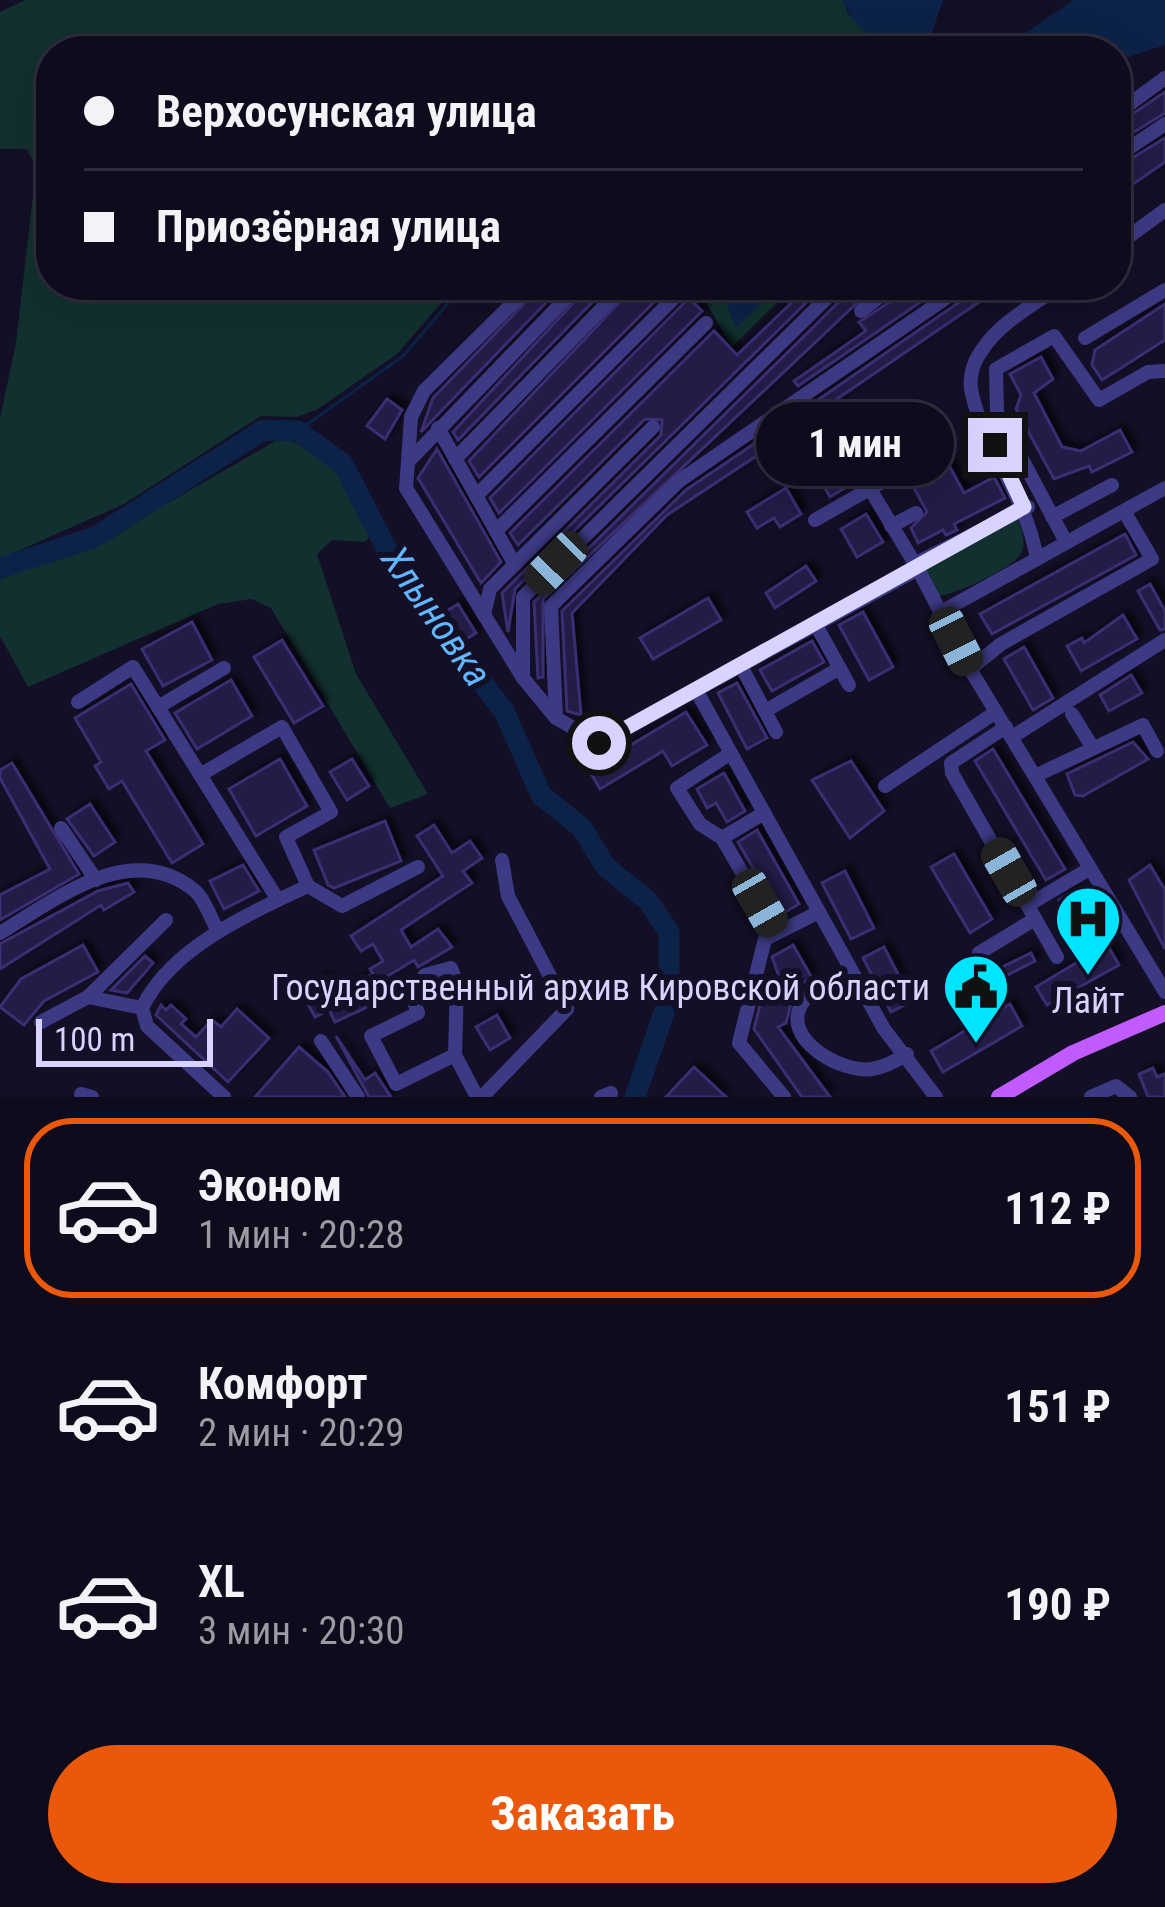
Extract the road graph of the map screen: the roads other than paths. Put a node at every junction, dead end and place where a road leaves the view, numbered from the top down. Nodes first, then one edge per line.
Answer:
1 (1165, 78) edge
2 (1131, 102) edge
3 (1165, 124) edge
4 (1131, 148) edge
5 (1165, 210) edge
6 (1131, 234) edge
7 (1165, 290) edge
8 (515, 300) edge
9 (564, 300) edge
10 (610, 300) edge
11 (671, 300) edge
12 (826, 300) edge
13 (875, 300) edge
14 (943, 300) edge
15 (1040, 300) edge
16 (862, 310) dead end
17 (706, 323) dead end
18 (1085, 338) dead end
19 (1165, 371) edge
20 (653, 427) dead end
21 (438, 428) junction
22 (455, 459) junction
23 (408, 462) junction
24 (908, 467) dead end
25 (1112, 485) dead end
26 (1165, 488) edge
27 (870, 489) junction
28 (476, 496) junction
29 (1044, 502) junction
30 (1024, 507) junction
31 (1124, 511) junction
32 (916, 513) dead end
33 (1052, 517) junction
34 (815, 520) dead end
35 (891, 526) junction
36 (496, 531) junction
37 (1066, 542) junction
38 (1037, 559) junction
39 (515, 565) junction
40 (918, 569) junction
41 (941, 612) junction
42 (484, 615) junction
43 (816, 625) junction
44 (1165, 640) edge
45 (741, 666) junction
46 (224, 668) dead end
47 (840, 668) junction
48 (970, 669) junction
49 (523, 678) junction
50 (849, 685) dead end
51 (696, 690) junction
52 (77, 702) dead end
53 (158, 707) junction
54 (765, 711) junction
55 (997, 712) junction
56 (1072, 714) dead end
57 (556, 718) junction
58 (776, 731) dead end
59 (1009, 732) junction
60 (1091, 746) junction
61 (1157, 751) dead end
62 (731, 753) junction
63 (200, 775) junction
64 (1035, 776) junction
65 (885, 786) dead end
66 (764, 813) junction
67 (61, 828) dead end
68 (722, 838) junction
69 (502, 860) dead end
70 (418, 868) dead end
71 (1089, 868) junction
72 (96, 880) junction
73 (308, 886) junction
74 (278, 900) junction
75 (819, 912) junction
76 (1032, 912) junction
77 (166, 920) dead end
78 (217, 930) junction
79 (0, 933) edge
80 (777, 933) junction
81 (979, 953) dead end
82 (1058, 957) dead end
83 (851, 970) junction
84 (1165, 992) edge
85 (88, 997) junction
86 (142, 1009) junction
87 (1165, 1013) edge
88 (41, 1022) dead end
89 (321, 1041) dead end
90 (907, 1054) junction
91 (455, 1055) junction
92 (1008, 1094) edge
93 (224, 1097) edge
94 (358, 1097) edge
95 (479, 1097) edge
96 (784, 1097) edge
97 (936, 1097) edge
98 (1091, 1097) edge
99 (1130, 1097) edge

1 - 2 street
3 - 4 street
5 - 6 street
7 - 18 street
8 - 23 street
9 - 21 street
10 - 22 street
11 - 28 street
12 - 49 street
13 - 16 street
14 - 57 street
15 - 30 street
17 - 36 street
19 - 29 street
20 - 39 street
21 - 22 street
21 - 23 street
22 - 28 street
23 - 42 street
24 - 27 street
25 - 33 street
26 - 31 street
27 - 34 street
27 - 35 street
28 - 36 street
29 - 30 street
29 - 33 street
30 - 38 street
30 - 40 street
31 - 37 street
31 - 48 street
32 - 35 street
33 - 37 street
35 - 40 street
36 - 39 street
37 - 38 street
38 - 41 street
39 - 42 street
40 - 41 street
40 - 43 street
41 - 48 street
42 - 49 street
43 - 45 street
43 - 47 street
44 - 59 street
45 - 51 street
45 - 54 street
46 - 53 street
47 - 50 street
47 - 54 street
48 - 55 street
49 - 57 street
51 - 57 street
51 - 62 street
52 - 53 street
53 - 63 street
54 - 58 street
55 - 59 street
55 - 65 street
56 - 60 street
59 - 64 street
59 - 76 street
60 - 61 street
60 - 64 street
62 - 66 street
62 - 68 street
63 - 73 street
63 - 74 street
64 - 71 street
66 - 68 street
66 - 75 street
67 - 72 street
68 - 80 street
69 - 95 street
70 - 73 street
71 - 76 street
71 - 84 street
72 - 78 street
72 - 79 street
73 - 74 street
74 - 78 street
75 - 80 street
75 - 83 street
76 - 81 street
76 - 82 street
77 - 85 street
78 - 86 street
80 - 96 street
83 - 90 street
83 - 90 street
85 - 86 street
85 - 88 street
86 - 93 street
87 - 92 main road
89 - 94 street
90 - 97 street
91 - 91 street
91 - 95 street
98 - 99 street

